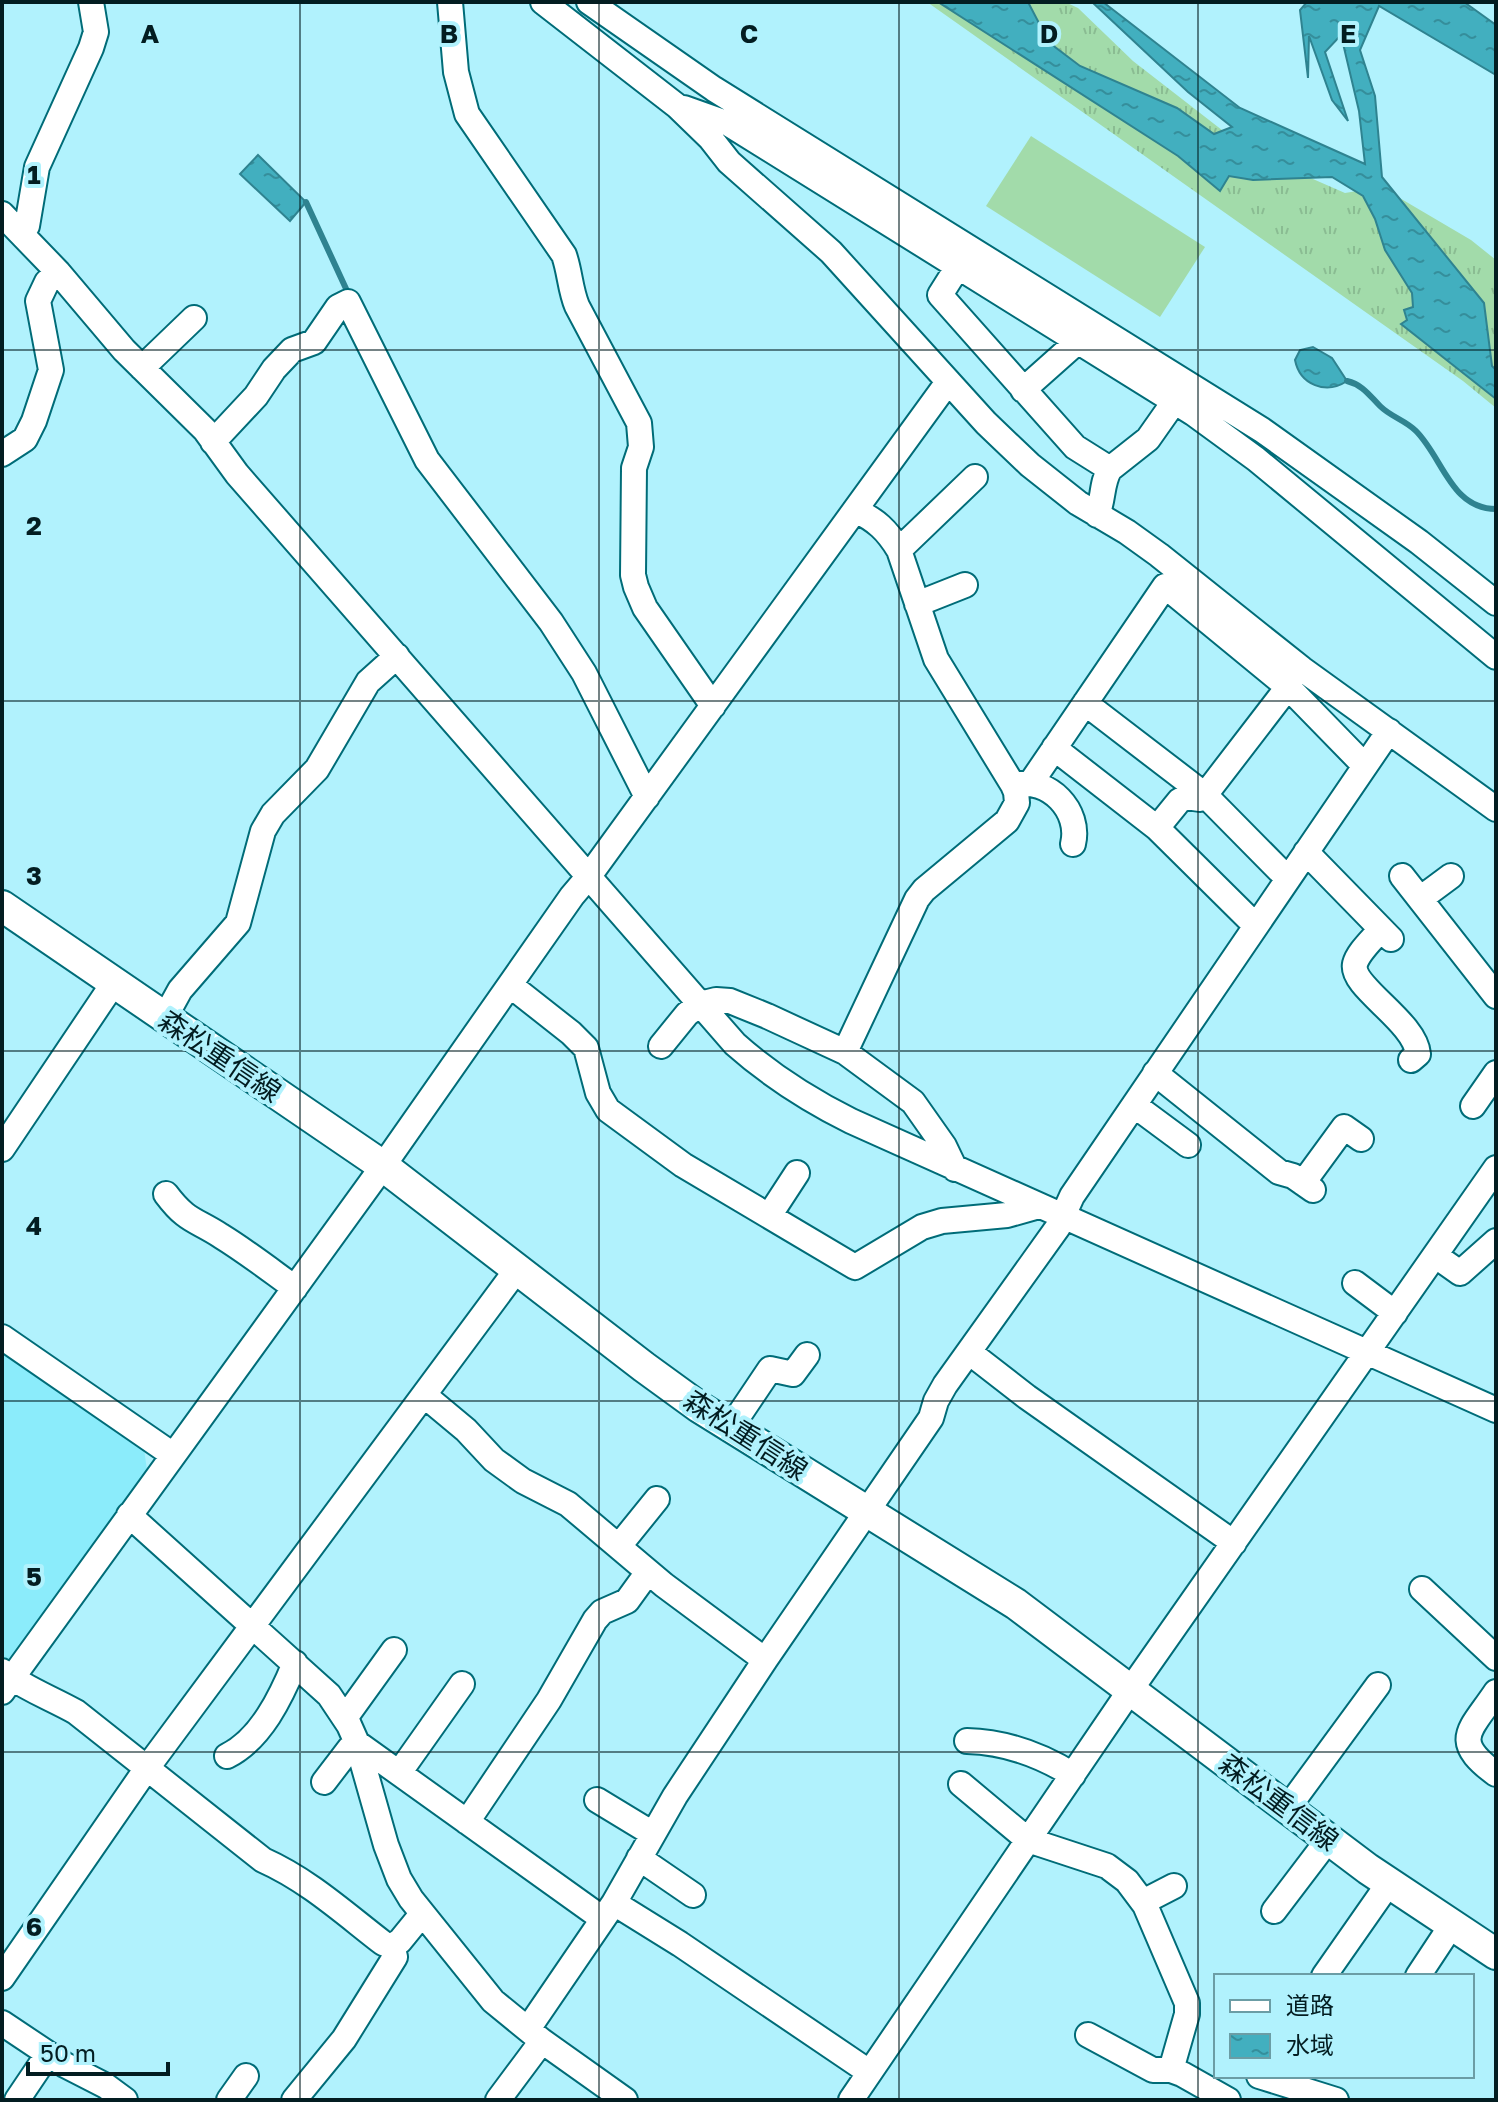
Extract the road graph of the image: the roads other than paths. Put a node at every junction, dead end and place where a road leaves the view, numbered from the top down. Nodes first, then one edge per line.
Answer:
1 (91, 2) edge
2 (450, 2) edge
3 (543, 2) edge
4 (589, 2) edge
5 (630, 32) junction
6 (677, 106) junction
7 (2, 214) edge
8 (22, 234) junction
9 (957, 268) junction
10 (58, 272) junction
11 (194, 318) dead end
12 (1077, 342) junction
13 (142, 368) junction
14 (948, 382) junction
15 (1023, 390) junction
16 (1174, 402) junction
17 (213, 442) junction
18 (2, 454) edge
19 (1110, 469) junction
20 (975, 477) dead end
21 (855, 510) junction
22 (1097, 515) junction
23 (899, 550) junction
24 (965, 585) dead end
25 (1496, 603) edge
26 (917, 604) junction
27 (397, 656) junction
28 (1496, 657) edge
29 (1288, 687) junction
30 (1085, 703) junction
31 (713, 706) junction
32 (1389, 731) junction
33 (1054, 748) junction
34 (1365, 766) junction
35 (1021, 784) junction
36 (1205, 795) junction
37 (647, 797) junction
38 (1496, 809) edge
39 (1157, 828) junction
40 (1073, 844) dead end
41 (1306, 852) junction
42 (589, 876) junction
43 (1402, 876) dead end
44 (1451, 876) dead end
45 (1288, 879) junction
46 (1420, 899) junction
47 (2, 906) edge
48 (1256, 926) junction
49 (113, 984) junction
50 (510, 985) junction
51 (1496, 996) edge
52 (700, 1004) junction
53 (164, 1019) junction
54 (661, 1046) dead end
55 (845, 1052) junction
56 (1411, 1060) dead end
57 (1155, 1073) junction
58 (1496, 1073) edge
59 (1134, 1105) junction
60 (1473, 1106) dead end
61 (1361, 1139) dead end
62 (1188, 1145) dead end
63 (2, 1149) edge
64 (383, 1166) junction
65 (1496, 1168) edge
66 (955, 1169) junction
67 (797, 1173) dead end
68 (166, 1194) dead end
69 (1039, 1206) junction
70 (769, 1216) junction
71 (1063, 1216) junction
72 (1496, 1241) edge
73 (1436, 1256) junction
74 (518, 1268) junction
75 (1355, 1283) dead end
76 (295, 1288) junction
77 (1395, 1313) junction
78 (2, 1337) edge
79 (969, 1352) junction
80 (1367, 1353) junction
81 (807, 1355) dead end
82 (424, 1395) junction
83 (1496, 1410) edge
84 (731, 1427) junction
85 (173, 1455) junction
86 (657, 1499) dead end
87 (868, 1511) junction
88 (129, 1515) junction
89 (1234, 1543) junction
90 (619, 1546) junction
91 (648, 1572) junction
92 (1422, 1589) dead end
93 (253, 1625) junction
94 (394, 1650) dead end
95 (1496, 1658) edge
96 (765, 1660) junction
97 (295, 1663) junction
98 (5, 1681) edge
99 (462, 1684) dead end
100 (1378, 1685) dead end
101 (1131, 1689) junction
102 (1496, 1692) edge
103 (345, 1718) junction
104 (967, 1741) dead end
105 (357, 1743) junction
106 (227, 1756) dead end
107 (147, 1768) junction
108 (399, 1773) junction
109 (1496, 1774) edge
110 (1073, 1775) junction
111 (324, 1782) dead end
112 (961, 1784) dead end
113 (597, 1800) dead end
114 (1287, 1809) junction
115 (467, 1822) junction
116 (653, 1834) junction
117 (1028, 1840) junction
118 (1328, 1840) junction
119 (639, 1858) junction
120 (1389, 1883) junction
121 (1174, 1886) dead end
122 (693, 1895) dead end
123 (1143, 1902) junction
124 (608, 1911) junction
125 (1274, 1911) dead end
126 (422, 1914) junction
127 (1451, 1926) junction
128 (392, 1946) junction
129 (1496, 1954) edge
130 (1325, 1974) edge
131 (1419, 1974) edge
132 (2, 1978) edge
133 (2, 2023) edge
134 (535, 2035) junction
135 (1088, 2035) dead end
136 (48, 2054) junction
137 (1171, 2070) junction
138 (869, 2072) junction
139 (1254, 2078) edge
140 (1263, 2078) edge
141 (17, 2100) edge
142 (125, 2100) edge
143 (294, 2100) edge
144 (498, 2100) edge
145 (625, 2100) edge
146 (851, 2100) edge
147 (1228, 2100) edge
148 (1237, 2100) edge
149 (1336, 2100) edge

1 - 8 street
2 - 31 street
3 - 6 street
4 - 5 street
5 - 6 street
5 - 25 street
6 - 9 street
6 - 14 street
7 - 8 street
8 - 10 street
9 - 12 street
9 - 15 street
10 - 13 street
10 - 18 street
11 - 13 street
12 - 15 street
12 - 16 street
13 - 17 street
14 - 21 street
14 - 22 street
15 - 19 street
16 - 19 street
16 - 28 street
17 - 27 street
17 - 37 street
19 - 22 street
20 - 23 street
21 - 23 street
21 - 31 street
22 - 32 street
23 - 26 street
24 - 26 street
26 - 35 street
27 - 42 street
27 - 53 street
29 - 30 street
29 - 34 street
29 - 36 street
30 - 33 street
30 - 36 street
31 - 37 street
32 - 34 street
32 - 38 street
33 - 35 street
33 - 39 street
34 - 41 street
35 - 40 street
35 - 55 street
36 - 39 street
36 - 45 street
37 - 42 street
39 - 48 street
41 - 45 street
41 - 56 street
42 - 50 street
42 - 52 street
43 - 46 street
44 - 46 street
45 - 48 street
46 - 51 street
47 - 49 main road, 森松重信線
48 - 57 street
49 - 53 main road, 森松重信線
49 - 63 street
50 - 64 street
50 - 70 street
52 - 54 street
52 - 55 street
52 - 66 street
53 - 64 main road, 森松重信線
55 - 66 street
57 - 59 street
57 - 61 street
58 - 60 street
59 - 62 street
59 - 71 street
64 - 74 main road, 森松重信線
64 - 76 street
65 - 73 street
66 - 69 street
67 - 70 street
68 - 76 street
69 - 70 street
69 - 71 street
71 - 79 street
71 - 80 street
72 - 73 street
73 - 77 street
74 - 82 street
74 - 84 main road, 森松重信線
75 - 77 street
76 - 85 street
77 - 80 street
78 - 85 street
79 - 87 street
79 - 89 street
80 - 83 street
80 - 89 street
81 - 84 street
82 - 90 street
82 - 93 street
84 - 87 main road, 森松重信線
85 - 88 street
86 - 90 street
87 - 96 street
87 - 101 main road, 森松重信線
88 - 93 street
88 - 98 street
89 - 101 street
90 - 91 street
91 - 96 street
91 - 115 street
92 - 95 street
93 - 97 street
93 - 107 street
94 - 103 street
96 - 116 street
97 - 103 street
97 - 106 street
98 - 107 street
99 - 108 street
100 - 114 street
101 - 110 street
101 - 114 main road, 森松重信線
102 - 109 street
103 - 105 street
104 - 110 street
105 - 108 street
105 - 111 street
105 - 126 street
107 - 128 street
107 - 132 street
108 - 115 street
110 - 117 street
112 - 117 street
113 - 116 street
114 - 118 main road, 森松重信線
115 - 124 street
116 - 119 street
117 - 123 street
117 - 138 street
118 - 120 main road, 森松重信線
118 - 125 street
119 - 122 street
119 - 124 street
120 - 127 main road, 森松重信線
120 - 130 street
121 - 123 street
123 - 137 street
124 - 134 street
124 - 138 street
126 - 128 street
126 - 134 street
127 - 129 main road, 森松重信線
127 - 131 street
128 - 143 street
133 - 136 street
134 - 144 street
134 - 145 street
135 - 137 street
136 - 141 street
136 - 142 street
137 - 147 street
138 - 146 street
139 - 148 street
140 - 149 street

